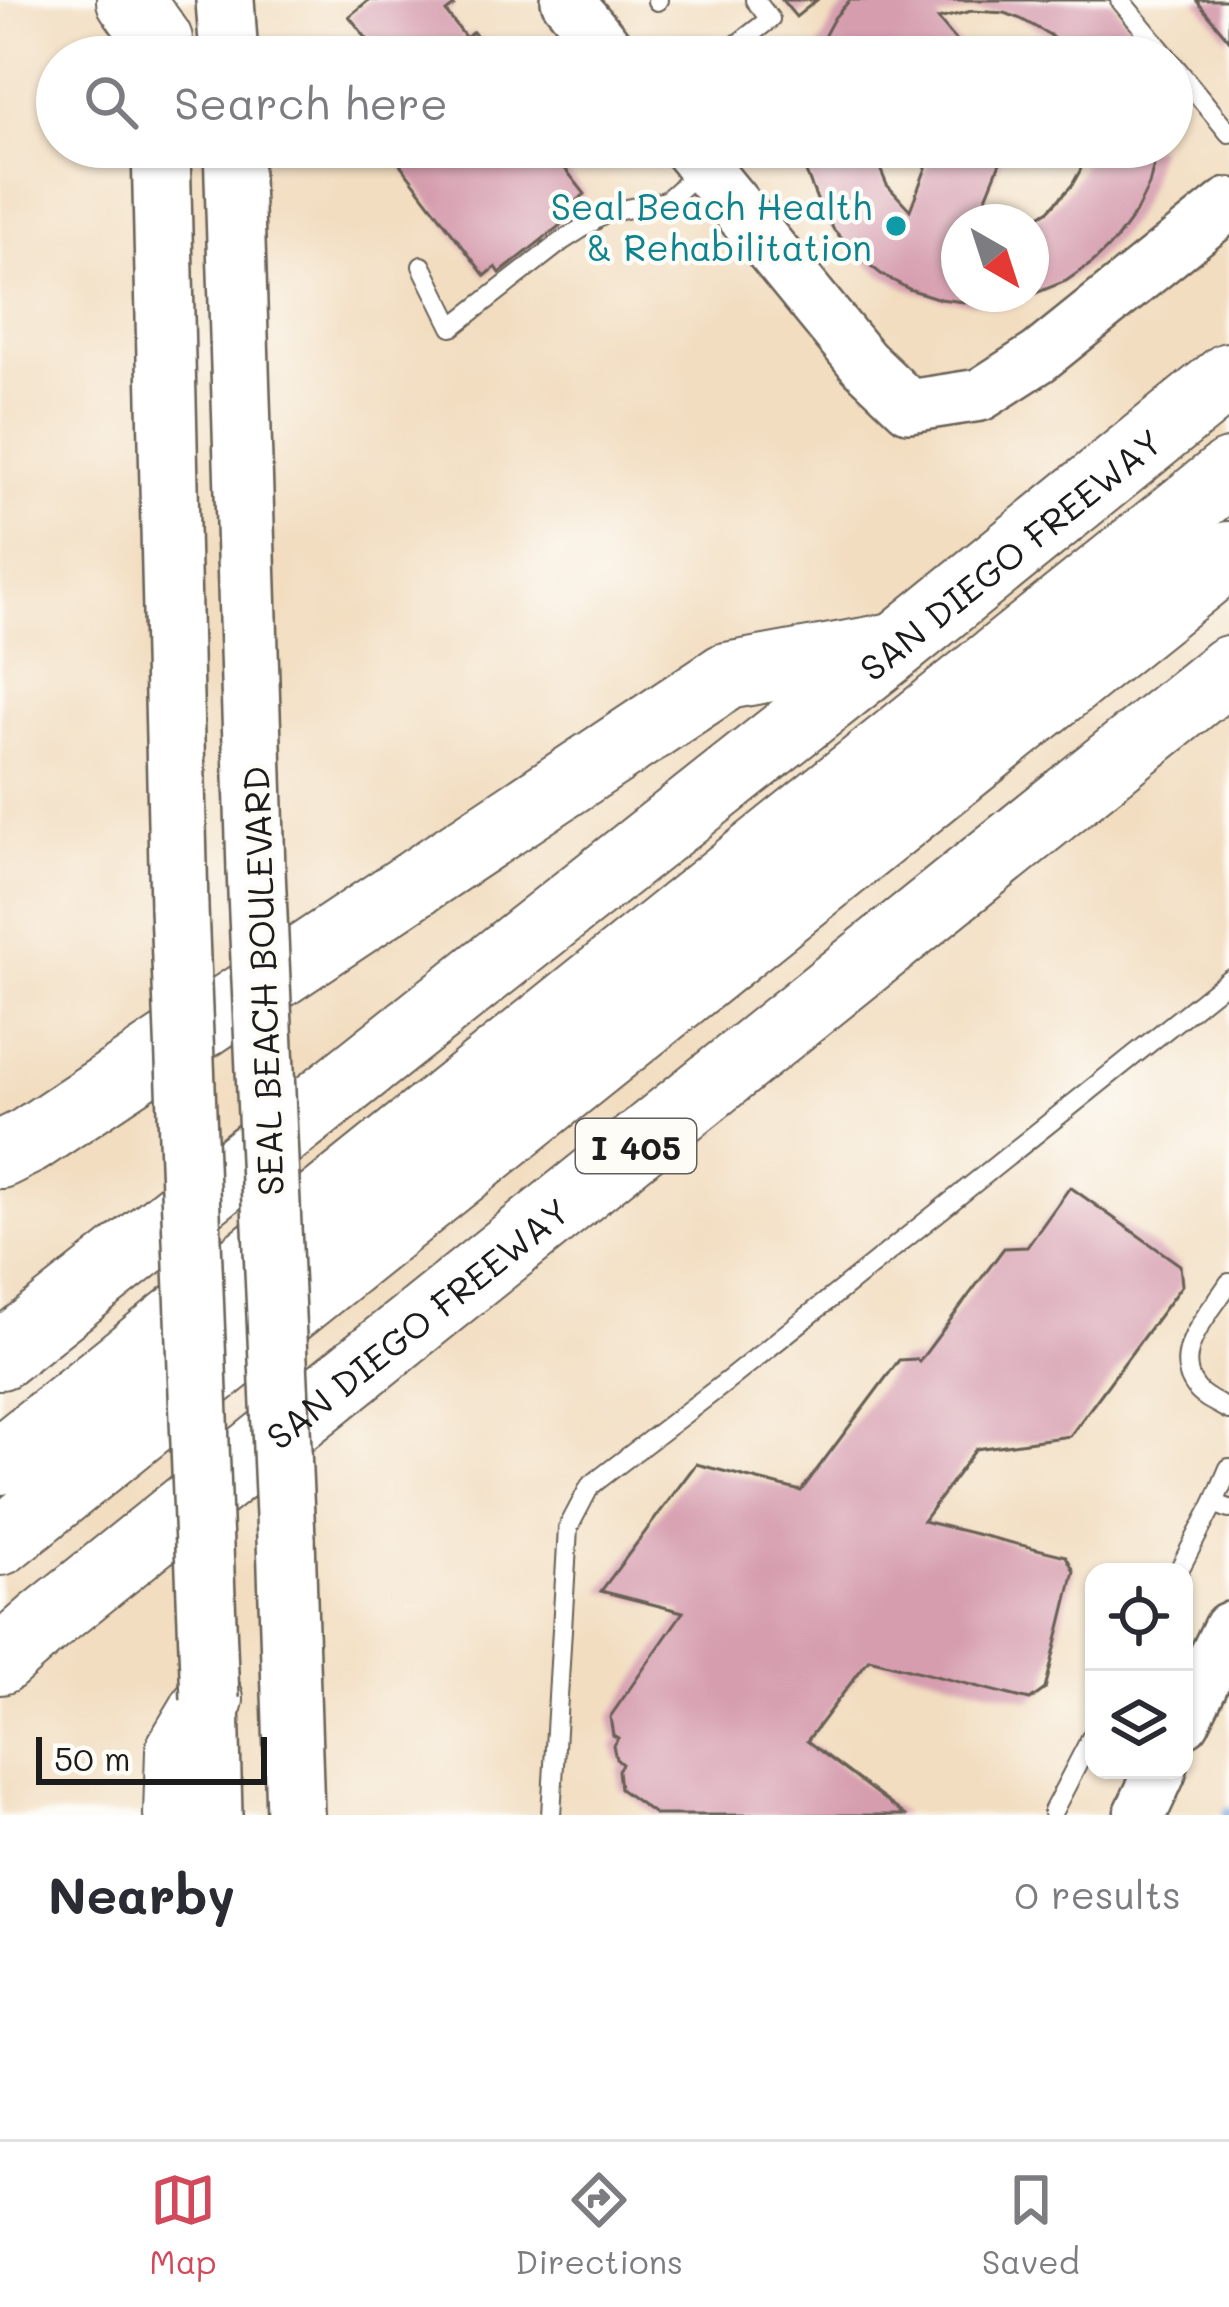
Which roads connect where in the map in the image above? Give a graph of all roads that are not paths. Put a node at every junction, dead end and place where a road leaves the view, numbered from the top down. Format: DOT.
graph roads {
  1 [pos="225,0"];
  2 [pos="567,0"];
  3 [pos="755,0"];
  4 [pos="1120,0"];
  5 [pos="228,36"];
  6 [pos="597,36"];
  7 [pos="748,36"];
  8 [pos="1149,36"];
  9 [pos="1193,90"];
  10 [pos="1229,134"];
  11 [pos="161,168"];
  12 [pos="234,168"];
  13 [pos="688,168"];
  14 [pos="705,168"];
  15 [pos="1229,204"];
  16 [pos="422,266"];
  17 [pos="1229,376"];
  18 [pos="1229,472"];
  19 [pos="1229,555"];
  20 [pos="897,645"];
  21 [pos="1229,669"];
  22 [pos="1229,979"];
  23 [pos="0,1155"];
  24 [pos="1229,1283"];
  25 [pos="0,1356"];
  26 [pos="1229,1410"];
  27 [pos="0,1461"];
  28 [pos="1229,1468"];
  29 [pos="1221,1506"];
  30 [pos="0,1542"];
  31 [pos="1184,1563"];
  32 [pos="1229,1628"];
  33 [pos="0,1661"];
  34 [pos="210,1699"];
  35 [pos="1193,1702"];
  36 [pos="1085,1750"];
  37 [pos="1157,1779"];
  38 [pos="1054,1814"];
  39 [pos="177,1815"];
  40 [pos="213,1815"];
  41 [pos="295,1815"];
  42 [pos="551,1815"];
  43 [pos="1140,1815"];
  1 -- 5 [label="main road"];
  2 -- 6 [label="street"];
  3 -- 7 [label="lane"];
  4 -- 8 [label="lane"];
  9 -- 10 [label="lane"];
  11 -- 34 [label="main road, bridge"];
  12 -- 41 [label="main road, SEAL BEACH BOULEVARD, bridge"];
  13 -- 16 [label="lane"];
  14 -- 15 [label="street"];
  17 -- 20 [label="highway, SAN DIEGO FREEWAY"];
  18 -- 27 [label="highway"];
  19 -- 30 [label="highway"];
  20 -- 23 [label="highway"];
  20 -- 25 [label="highway, SAN DIEGO FREEWAY"];
  21 -- 33 [label="highway, SAN DIEGO FREEWAY / I 405"];
  22 -- 42 [label="lane"];
  24 -- 26 [label="lane"];
  28 -- 29 [label="lane"];
  29 -- 31 [label="lane"];
  32 -- 35 [label="street"];
  34 -- 39 [label="highway"];
  34 -- 40 [label="main road"];
  36 -- 38 [label="lane"];
  37 -- 43 [label="street"];
}
